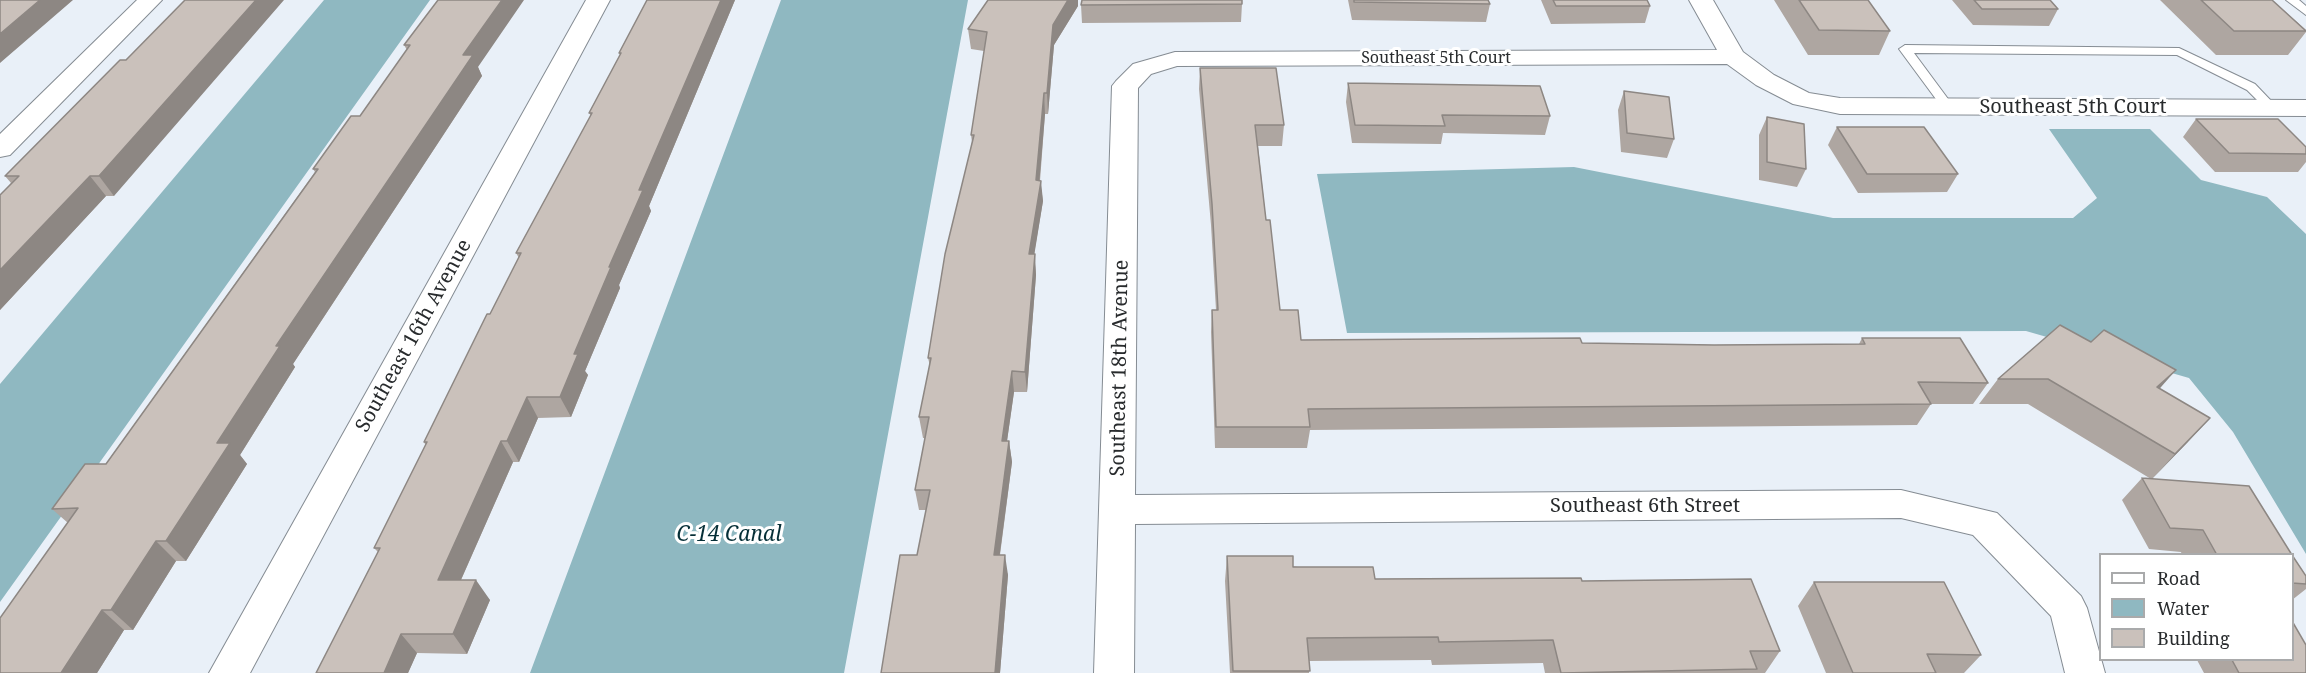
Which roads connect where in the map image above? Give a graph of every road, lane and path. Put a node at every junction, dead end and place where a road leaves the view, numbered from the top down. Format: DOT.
graph roads {
  1 [pos="150,0"];
  2 [pos="598,0"];
  3 [pos="1701,0"];
  4 [pos="2292,0"];
  5 [pos="2306,12"];
  6 [pos="1733,57"];
  7 [pos="1142,69"];
  8 [pos="1948,107"];
  9 [pos="2272,108"];
  10 [pos="2306,108"];
  11 [pos="0,149"];
  12 [pos="1117,510"];
  13 [pos="229,673"];
  14 [pos="1114,673"];
  15 [pos="2085,673"];
  1 -- 11 [label="street"];
  2 -- 13 [label="street, Southeast 16th Avenue"];
  3 -- 6 [label="street"];
  4 -- 5 [label="lane"];
  6 -- 7 [label="street, Southeast 5th Court"];
  6 -- 8 [label="street, Southeast 5th Court"];
  7 -- 12 [label="street, Southeast 18th Avenue"];
  8 -- 9 [label="street, Southeast 5th Court"];
  8 -- 9 [label="lane"];
  9 -- 10 [label="street, Southeast 5th Court"];
  12 -- 14 [label="street, Southeast 18th Avenue"];
  12 -- 15 [label="street, Southeast 6th Street"];
}
